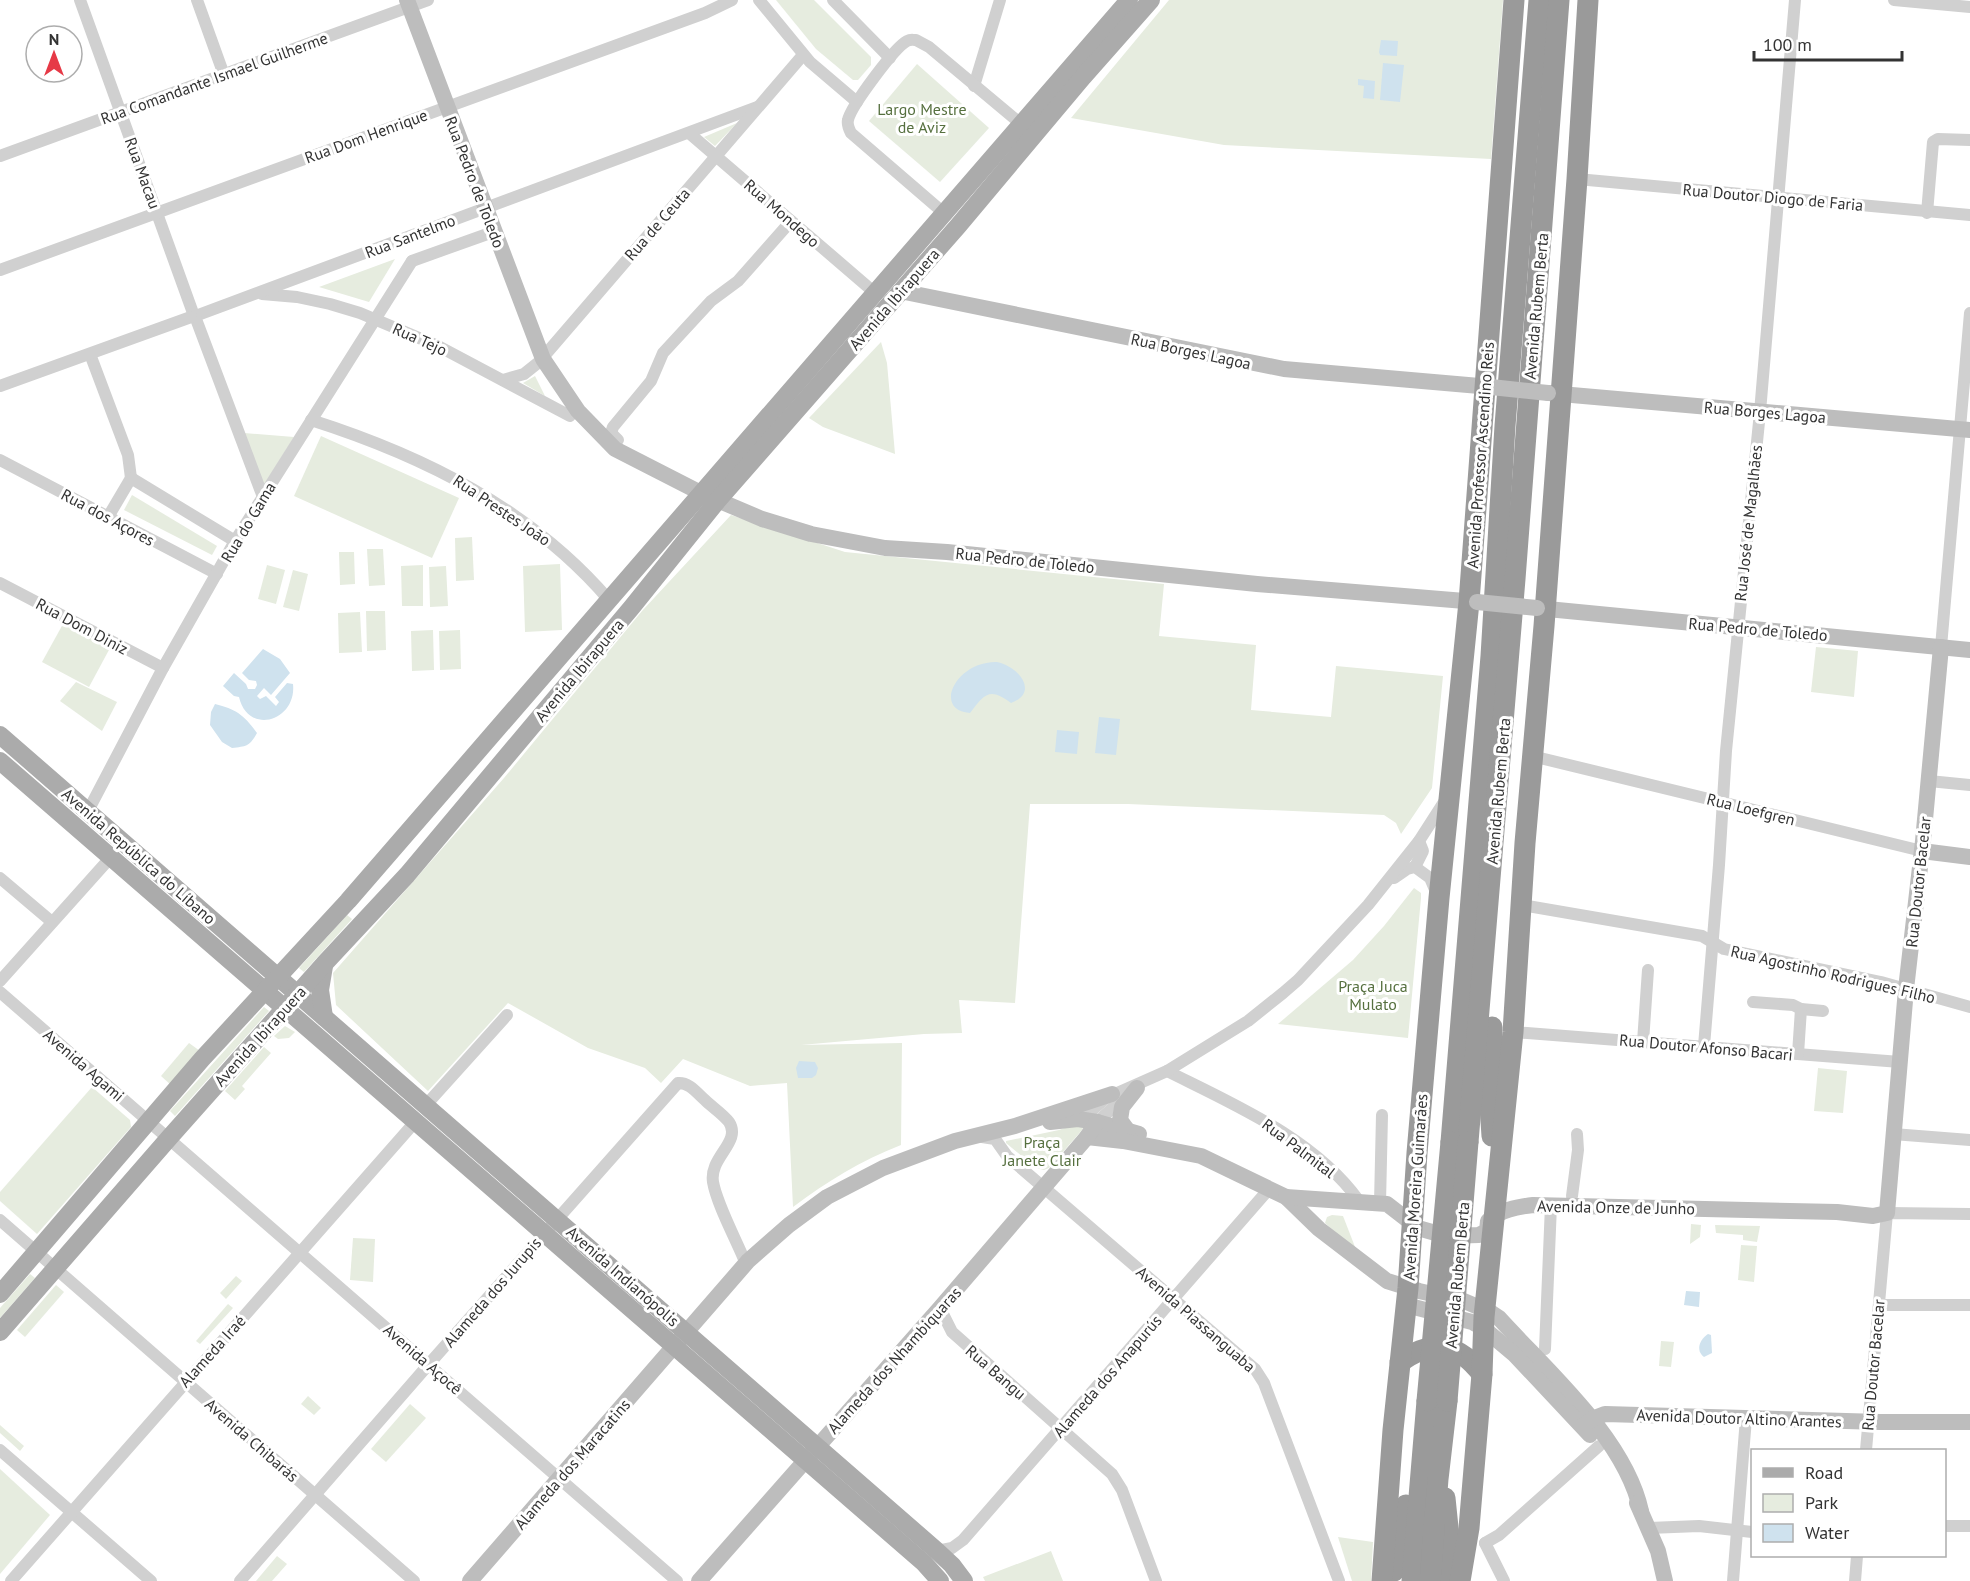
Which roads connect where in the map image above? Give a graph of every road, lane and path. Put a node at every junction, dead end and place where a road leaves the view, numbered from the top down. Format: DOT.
graph roads {
  1 [pos="80,0"];
  2 [pos="197,0"];
  3 [pos="428,0"];
  4 [pos="732,0"];
  5 [pos="759,0"];
  6 [pos="833,0"];
  7 [pos="1000,0"];
  8 [pos="1129,0"];
  9 [pos="1151,0"];
  10 [pos="1514,0"];
  11 [pos="1539,0"];
  12 [pos="1559,0"];
  13 [pos="1588,0"];
  14 [pos="1795,0"];
  15 [pos="1894,0"];
  16 [pos="408,3"];
  17 [pos="1970,7"];
  18 [pos="803,55"];
  19 [pos="890,58"];
  20 [pos="224,75"];
  21 [pos="974,86"];
  22 [pos="857,102"];
  23 [pos="447,106"];
  24 [pos="757,108"];
  25 [pos="121,112"];
  26 [pos="1021,124"];
  27 [pos="689,133"];
  28 [pos="1970,140"];
  29 [pos="0,156"];
  30 [pos="716,156"];
  31 [pos="1577,179"];
  32 [pos="1778,197"];
  33 [pos="485,208"];
  34 [pos="158,213"];
  35 [pos="1927,213"];
  36 [pos="945,214"];
  37 [pos="1970,215"];
  38 [pos="791,221"];
  39 [pos="493,232"];
  40 [pos="404,239"];
  41 [pos="412,261"];
  42 [pos="901,262"];
  43 [pos="0,270"];
  44 [pos="900,291"];
  45 [pos="875,293"];
  46 [pos="258,294"];
  47 [pos="1970,313"];
  48 [pos="195,316"];
  49 [pos="375,319"];
  50 [pos="90,354"];
  51 [pos="544,360"];
  52 [pos="503,380"];
  53 [pos="0,386"];
  54 [pos="1488,387"];
  55 [pos="1554,394"];
  56 [pos="1760,412"];
  57 [pos="574,414"];
  58 [pos="311,420"];
  59 [pos="1965,430"];
  60 [pos="612,435"];
  61 [pos="0,460"];
  62 [pos="131,477"];
  63 [pos="717,491"];
  64 [pos="263,497"];
  65 [pos="736,508"];
  66 [pos="108,518"];
  67 [pos="235,541"];
  68 [pos="217,574"];
  69 [pos="0,583"];
  70 [pos="609,600"];
  71 [pos="1473,602"];
  72 [pos="1541,609"];
  73 [pos="1738,627"];
  74 [pos="1941,647"];
  75 [pos="1970,650"];
  76 [pos="164,668"];
  77 [pos="0,735"];
  78 [pos="1532,756"];
  79 [pos="0,761"];
  80 [pos="1929,781"];
  81 [pos="1970,784"];
  82 [pos="1450,793"];
  83 [pos="1497,798"];
  84 [pos="1721,801"];
  85 [pos="88,811"];
  86 [pos="1415,845"];
  87 [pos="1922,851"];
  88 [pos="111,857"];
  89 [pos="1970,857"];
  90 [pos="1415,867"];
  91 [pos="153,869"];
  92 [pos="0,878"];
  93 [pos="1381,887"];
  94 [pos="1439,898"];
  95 [pos="1522,905"];
  96 [pos="52,922"];
  97 [pos="1713,943"];
  98 [pos="324,964"];
  99 [pos="1648,970"];
  100 [pos="277,977"];
  101 [pos="0,981"];
  102 [pos="1906,988"];
  103 [pos="0,992"];
  104 [pos="264,992"];
  105 [pos="298,994"];
  106 [pos="1463,996"];
  107 [pos="1754,1002"];
  108 [pos="1970,1007"];
  109 [pos="285,1009"];
  110 [pos="1801,1009"];
  111 [pos="1823,1011"];
  112 [pos="507,1015"];
  113 [pos="324,1017"];
  114 [pos="1513,1032"];
  115 [pos="1643,1042"];
  116 [pos="1704,1046"];
  117 [pos="1798,1054"];
  118 [pos="1900,1062"];
  119 [pos="1167,1071"];
  120 [pos="1151,1078"];
  121 [pos="1137,1088"];
  122 [pos="1112,1094"];
  123 [pos="426,1105"];
  124 [pos="1382,1115"];
  125 [pos="148,1120"];
  126 [pos="1090,1121"];
  127 [pos="415,1122"];
  128 [pos="1005,1131"];
  129 [pos="1128,1131"];
  130 [pos="1577,1134"];
  131 [pos="1893,1134"];
  132 [pos="1087,1137"];
  133 [pos="169,1138"];
  134 [pos="1970,1140"];
  135 [pos="1460,1142"];
  136 [pos="1174,1150"];
  137 [pos="1500,1156"];
  138 [pos="1043,1187"];
  139 [pos="1269,1189"];
  140 [pos="1572,1196"];
  141 [pos="1286,1197"];
  142 [pos="1336,1200"];
  143 [pos="1359,1201"];
  144 [pos="1380,1203"];
  145 [pos="1551,1205"];
  146 [pos="1887,1211"];
  147 [pos="1970,1214"];
  148 [pos="1495,1216"];
  149 [pos="557,1219"];
  150 [pos="0,1220"];
  151 [pos="1412,1225"];
  152 [pos="1319,1229"];
  153 [pos="544,1234"];
  154 [pos="36,1251"];
  155 [pos="300,1252"];
  156 [pos="746,1264"];
  157 [pos="55,1269"];
  158 [pos="0,1294"];
  159 [pos="1407,1297"];
  160 [pos="1174,1298"];
  161 [pos="1879,1305"];
  162 [pos="1970,1305"];
  163 [pos="940,1308"];
  164 [pos="1484,1319"];
  165 [pos="0,1332"];
  166 [pos="687,1332"];
  167 [pos="674,1347"];
  168 [pos="1545,1349"];
  169 [pos="1400,1362"];
  170 [pos="429,1364"];
  171 [pos="1482,1374"];
  172 [pos="185,1381"];
  173 [pos="1437,1401"];
  174 [pos="1746,1418"];
  175 [pos="1869,1421"];
  176 [pos="1970,1422"];
  177 [pos="1587,1423"];
  178 [pos="1061,1429"];
  179 [pos="817,1446"];
  180 [pos="1422,1446"];
  181 [pos="1599,1446"];
  182 [pos="1866,1449"];
  183 [pos="0,1450"];
  184 [pos="804,1461"];
  185 [pos="560,1478"];
  186 [pos="1438,1479"];
  187 [pos="316,1495"];
  188 [pos="71,1511"];
  189 [pos="1641,1511"];
  190 [pos="1946,1526"];
  191 [pos="1970,1526"];
  192 [pos="1649,1528"];
  193 [pos="1737,1531"];
  194 [pos="1751,1532"];
  195 [pos="1476,1542"];
  196 [pos="937,1551"];
  197 [pos="1857,1557"];
  198 [pos="935,1579"];
  199 [pos="11,1581"];
  200 [pos="151,1581"];
  201 [pos="240,1581"];
  202 [pos="414,1581"];
  203 [pos="470,1581"];
  204 [pos="677,1581"];
  205 [pos="699,1581"];
  206 [pos="964,1581"];
  207 [pos="1156,1581"];
  208 [pos="1340,1581"];
  209 [pos="1382,1581"];
  210 [pos="1392,1581"];
  211 [pos="1412,1581"];
  212 [pos="1430,1581"];
  213 [pos="1447,1581"];
  214 [pos="1460,1581"];
  215 [pos="1504,1581"];
  216 [pos="1665,1581"];
  217 [pos="1733,1581"];
  218 [pos="1855,1581"];
  1 -- 25 [label="street, Rua Macau"];
  2 -- 20 [label="street"];
  3 -- 16 [label="street, Rua Comandante Ismael Guilherme"];
  4 -- 23 [label="street, Rua Dom Henrique"];
  5 -- 18 [label="street"];
  6 -- 19 [label="street"];
  7 -- 21 [label="street"];
  8 -- 26 [label="main road, Avenida Ibirapuera"];
  9 -- 44 [label="main road, Avenida Ibirapuera"];
  10 -- 54 [label="highway, Avenida Professor Ascendino Reis"];
  11 -- 106 [label="highway, Avenida Rubem Berta"];
  12 -- 83 [label="highway, Avenida Rubem Berta"];
  13 -- 31 [label="highway"];
  14 -- 32 [label="street, Rua José de Magalhães"];
  15 -- 17 [label="street"];
  16 -- 20 [label="street, Rua Comandante Ismael Guilherme"];
  16 -- 23 [label="street, Rua Pedro de Toledo"];
  18 -- 22 [label="street"];
  18 -- 24 [label="street, Rua de Ceuta"];
  19 -- 21 [label="street"];
  19 -- 22 [label="street"];
  20 -- 25 [label="street, Rua Comandante Ismael Guilherme"];
  21 -- 26 [label="street"];
  22 -- 36 [label="street"];
  23 -- 33 [label="street, Rua Pedro de Toledo"];
  23 -- 34 [label="street, Rua Dom Henrique"];
  24 -- 27 [label="street, Rua Santelmo"];
  24 -- 30 [label="street, Rua de Ceuta"];
  25 -- 29 [label="street, Rua Comandante Ismael Guilherme"];
  25 -- 34 [label="street, Rua Macau"];
  26 -- 36 [label="main road, Avenida Ibirapuera"];
  27 -- 30 [label="street, Rua Mondego"];
  27 -- 33 [label="street, Rua Santelmo"];
  28 -- 35 [label="street"];
  30 -- 38 [label="street, Rua Mondego"];
  30 -- 51 [label="street, Rua de Ceuta"];
  31 -- 32 [label="street, Rua Doutor Diogo de Faria"];
  31 -- 55 [label="highway"];
  32 -- 35 [label="street, Rua Doutor Diogo de Faria"];
  32 -- 56 [label="street, Rua José de Magalhães"];
  33 -- 39 [label="street, Rua Pedro de Toledo"];
  33 -- 40 [label="street, Rua Santelmo"];
  34 -- 43 [label="street, Rua Dom Henrique"];
  34 -- 48 [label="street, Rua Macau"];
  35 -- 37 [label="street, Rua Doutor Diogo de Faria"];
  36 -- 42 [label="main road, Avenida Ibirapuera"];
  38 -- 45 [label="street, Rua Mondego"];
  38 -- 60 [label="street"];
  39 -- 41 [label="street"];
  39 -- 51 [label="street, Rua Pedro de Toledo"];
  40 -- 41 [label="street"];
  40 -- 46 [label="street, Rua Santelmo"];
  41 -- 49 [label="street, Rua do Gama"];
  42 -- 44 [label="main road"];
  42 -- 45 [label="main road, Avenida Ibirapuera"];
  44 -- 54 [label="street, Rua Borges Lagoa"];
  44 -- 63 [label="main road, Avenida Ibirapuera"];
  45 -- 63 [label="main road, Avenida Ibirapuera"];
  46 -- 48 [label="street, Rua Santelmo"];
  46 -- 49 [label="street, Rua Tejo"];
  47 -- 59 [label="street, Rua Doutor Bacelar"];
  48 -- 50 [label="street, Rua Santelmo"];
  48 -- 64 [label="street, Rua Macau"];
  49 -- 52 [label="street, Rua Tejo"];
  49 -- 58 [label="street, Rua do Gama"];
  50 -- 53 [label="street, Rua Santelmo"];
  50 -- 62 [label="street"];
  51 -- 52 [label="street, Rua de Ceuta"];
  51 -- 57 [label="street, Rua Pedro de Toledo"];
  52 -- 57 [label="street, Rua Tejo"];
  54 -- 55 [label="street, Rua Borges Lagoa, bridge"];
  54 -- 71 [label="highway, Avenida Professor Ascendino Reis"];
  55 -- 56 [label="street, Rua Borges Lagoa"];
  55 -- 72 [label="highway"];
  56 -- 59 [label="street, Rua Borges Lagoa"];
  56 -- 73 [label="street, Rua José de Magalhães"];
  57 -- 60 [label="street, Rua Pedro de Toledo"];
  58 -- 64 [label="street, Rua do Gama"];
  58 -- 70 [label="street, Rua Prestes João"];
  59 -- 74 [label="street, Rua Doutor Bacelar"];
  60 -- 63 [label="street, Rua Pedro de Toledo"];
  61 -- 66 [label="street, Rua dos Açores"];
  62 -- 66 [label="street"];
  62 -- 67 [label="street"];
  63 -- 65 [label="main road"];
  63 -- 70 [label="main road, Avenida Ibirapuera"];
  63 -- 98 [label="main road, Avenida Ibirapuera"];
  64 -- 67 [label="street, Rua do Gama"];
  65 -- 71 [label="street, Rua Pedro de Toledo"];
  66 -- 68 [label="street, Rua dos Açores"];
  67 -- 68 [label="street, Rua do Gama"];
  68 -- 76 [label="street, Rua do Gama"];
  69 -- 76 [label="street, Rua Dom Diniz"];
  70 -- 100 [label="main road, Avenida Ibirapuera"];
  71 -- 72 [label="street, Rua Pedro de Toledo, bridge"];
  71 -- 82 [label="highway, Avenida Professor Ascendino Reis"];
  72 -- 73 [label="street, Rua Pedro de Toledo"];
  72 -- 78 [label="highway"];
  73 -- 74 [label="street, Rua Pedro de Toledo"];
  73 -- 84 [label="street, Rua José de Magalhães"];
  74 -- 75 [label="street, Rua Pedro de Toledo"];
  74 -- 80 [label="street, Rua Doutor Bacelar"];
  76 -- 85 [label="street, Rua do Gama"];
  77 -- 85 [label="main road, Avenida República do Líbano"];
  78 -- 84 [label="street, Rua Loefgren"];
  78 -- 95 [label="highway"];
  79 -- 88 [label="main road, Avenida República do Líbano"];
  80 -- 81 [label="street"];
  80 -- 87 [label="street, Rua Doutor Bacelar"];
  82 -- 86 [label="street, Avenida Professor Ascendino Reis"];
  82 -- 94 [label="highway, Avenida Moreira Guimarães"];
  83 -- 135 [label="highway, Avenida Rubem Berta"];
  83 -- 137 [label="highway"];
  84 -- 87 [label="street, Rua Loefgren"];
  84 -- 97 [label="street, Rua José de Magalhães"];
  85 -- 91 [label="main road, Avenida República do Líbano"];
  86 -- 90 [label="street"];
  86 -- 93 [label="street, Avenida Professor Ascendino Reis"];
  87 -- 89 [label="street, Rua Loefgren"];
  87 -- 102 [label="street, Rua Doutor Bacelar"];
  88 -- 91 [label="main road"];
  88 -- 96 [label="street"];
  88 -- 104 [label="main road, Avenida República do Líbano"];
  90 -- 93 [label="street, Avenida Professor Ascendino Reis"];
  90 -- 94 [label="street"];
  91 -- 100 [label="main road, Avenida República do Líbano"];
  92 -- 96 [label="street"];
  93 -- 119 [label="street, Avenida Professor Ascendino Reis"];
  94 -- 106 [label="highway"];
  94 -- 151 [label="highway, Avenida Moreira Guimarães"];
  95 -- 97 [label="street, Rua Agostinho Rodrigues Filho"];
  95 -- 114 [label="highway, Avenida Rubem Berta"];
  96 -- 101 [label="street"];
  97 -- 102 [label="street, Rua Agostinho Rodrigues Filho"];
  97 -- 116 [label="street, Rua José de Magalhães"];
  98 -- 105 [label="main road, Avenida Ibirapuera"];
  98 -- 113 [label="main road"];
  99 -- 115 [label="street"];
  100 -- 104 [label="main road, Avenida Ibirapuera"];
  100 -- 105 [label="main road, Avenida Indianópolis"];
  102 -- 108 [label="street, Rua Agostinho Rodrigues Filho"];
  102 -- 118 [label="street, Rua Doutor Bacelar"];
  103 -- 125 [label="street, Avenida Agami"];
  104 -- 109 [label="main road, Avenida Indianópolis"];
  104 -- 125 [label="main road, Avenida Ibirapuera"];
  105 -- 109 [label="main road, Avenida Ibirapuera"];
  105 -- 113 [label="main road, Avenida Indianópolis"];
  106 -- 135 [label="highway, Avenida Rubem Berta"];
  107 -- 110 [label="street"];
  109 -- 127 [label="main road, Avenida Indianópolis"];
  109 -- 133 [label="main road, Avenida Ibirapuera"];
  110 -- 111 [label="street"];
  110 -- 117 [label="street"];
  112 -- 123 [label="street"];
  113 -- 123 [label="main road, Avenida Indianópolis"];
  114 -- 115 [label="street, Rua Doutor Afonso Bacari"];
  114 -- 137 [label="highway, Avenida Rubem Berta"];
  115 -- 116 [label="street, Rua Doutor Afonso Bacari"];
  116 -- 117 [label="street, Rua Doutor Afonso Bacari"];
  117 -- 118 [label="street, Rua Doutor Afonso Bacari"];
  118 -- 131 [label="street, Rua Doutor Bacelar"];
  119 -- 120 [label="street, Avenida Professor Ascendino Reis"];
  119 -- 143 [label="street, Rua Palmital"];
  120 -- 121 [label="street, Alameda dos Nhambiquaras"];
  120 -- 122 [label="street, Avenida Professor Ascendino Reis"];
  121 -- 126 [label="street, Alameda dos Nhambiquaras"];
  121 -- 129 [label="street"];
  122 -- 126 [label="street, Avenida Professor Ascendino Reis"];
  122 -- 128 [label="street"];
  123 -- 149 [label="main road, Avenida Indianópolis"];
  124 -- 144 [label="street"];
  125 -- 133 [label="street, Avenida Agami"];
  125 -- 154 [label="main road, Avenida Ibirapuera"];
  126 -- 128 [label="street"];
  126 -- 129 [label="street"];
  126 -- 132 [label="street, Alameda dos Nhambiquaras"];
  127 -- 153 [label="main road, Avenida Indianópolis"];
  127 -- 155 [label="street, Alameda Iraé"];
  128 -- 138 [label="street, Avenida Piassanguaba"];
  128 -- 156 [label="street"];
  129 -- 136 [label="street"];
  130 -- 140 [label="street"];
  131 -- 134 [label="street"];
  131 -- 146 [label="street, Rua Doutor Bacelar"];
  132 -- 136 [label="street"];
  132 -- 138 [label="street, Alameda dos Nhambiquaras"];
  133 -- 155 [label="street, Avenida Açocê"];
  133 -- 157 [label="main road, Avenida Ibirapuera"];
  135 -- 173 [label="highway, Avenida Rubem Berta, bridge"];
  136 -- 139 [label="street"];
  137 -- 148 [label="highway, Avenida Rubem Berta"];
  138 -- 160 [label="street, Avenida Piassanguaba"];
  138 -- 163 [label="street, Alameda dos Nhambiquaras"];
  139 -- 141 [label="street"];
  139 -- 160 [label="street, Alameda dos Anapurús"];
  141 -- 142 [label="street, Avenida Onze de Junho"];
  141 -- 152 [label="street"];
  142 -- 143 [label="street, Avenida Onze de Junho"];
  142 -- 152 [label="street"];
  143 -- 144 [label="street, Avenida Onze de Junho"];
  144 -- 151 [label="street, Avenida Onze de Junho"];
  145 -- 146 [label="street, Avenida Onze de Junho"];
  145 -- 148 [label="street, Avenida Onze de Junho"];
  145 -- 168 [label="street"];
  146 -- 147 [label="street, Avenida Onze de Junho"];
  146 -- 161 [label="street, Rua Doutor Bacelar"];
  148 -- 151 [label="street, Avenida Onze de Junho"];
  148 -- 164 [label="highway, Avenida Rubem Berta"];
  149 -- 153 [label="street, Alameda dos Jurupis"];
  149 -- 156 [label="street, Alameda dos Jurupis"];
  149 -- 166 [label="main road, Avenida Indianópolis"];
  150 -- 154 [label="street, Avenida Chibarás"];
  151 -- 159 [label="highway, Avenida Moreira Guimarães"];
  152 -- 159 [label="street"];
  153 -- 167 [label="main road, Avenida Indianópolis"];
  153 -- 170 [label="street, Alameda dos Jurupis"];
  154 -- 157 [label="street, Avenida Chibarás"];
  154 -- 158 [label="main road, Avenida Ibirapuera"];
  155 -- 170 [label="street, Avenida Açocê"];
  155 -- 172 [label="street, Alameda Iraé"];
  156 -- 166 [label="street"];
  157 -- 165 [label="main road, Avenida Ibirapuera"];
  157 -- 172 [label="street, Avenida Chibarás"];
  159 -- 164 [label="street"];
  159 -- 169 [label="highway, Avenida Moreira Guimarães"];
  160 -- 178 [label="street, Alameda dos Anapurús"];
  160 -- 208 [label="street, Avenida Piassanguaba"];
  161 -- 162 [label="street"];
  161 -- 175 [label="street, Rua Doutor Bacelar"];
  163 -- 178 [label="street, Rua Bangu"];
  163 -- 179 [label="street, Alameda dos Nhambiquaras"];
  164 -- 171 [label="highway, Avenida Rubem Berta"];
  164 -- 177 [label="street"];
  166 -- 167 [label="street"];
  166 -- 179 [label="main road, Avenida Indianópolis"];
  167 -- 184 [label="main road, Avenida Indianópolis"];
  167 -- 185 [label="street, Alameda dos Maracatins"];
  169 -- 171 [label="highway"];
  169 -- 209 [label="highway, Avenida Moreira Guimarães"];
  170 -- 185 [label="street, Avenida Açocê"];
  170 -- 187 [label="street, Alameda dos Jurupis"];
  171 -- 195 [label="highway, Avenida Rubem Berta"];
  172 -- 187 [label="street, Avenida Chibarás"];
  172 -- 188 [label="street, Alameda Iraé"];
  173 -- 180 [label="highway, Avenida Rubem Berta"];
  173 -- 186 [label="highway, Avenida Rubem Berta"];
  174 -- 175 [label="street, Avenida Doutor Altino Arantes"];
  174 -- 177 [label="street, Avenida Doutor Altino Arantes"];
  174 -- 193 [label="street"];
  175 -- 176 [label="street, Avenida Doutor Altino Arantes"];
  175 -- 182 [label="street, Rua Doutor Bacelar"];
  177 -- 181 [label="street"];
  177 -- 189 [label="street"];
  178 -- 196 [label="street, Alameda dos Anapurús"];
  178 -- 207 [label="street, Rua Bangu"];
  179 -- 184 [label="street, Alameda dos Nhambiquaras"];
  179 -- 196 [label="main road, Avenida Indianópolis"];
  180 -- 210 [label="highway"];
  180 -- 211 [label="highway, Avenida Rubem Berta"];
  181 -- 189 [label="street"];
  181 -- 195 [label="street"];
  183 -- 188 [label="street"];
  184 -- 198 [label="main road, Avenida Indianópolis"];
  184 -- 205 [label="street, Alameda dos Nhambiquaras"];
  185 -- 203 [label="street, Alameda dos Maracatins"];
  185 -- 204 [label="street, Avenida Açocê"];
  186 -- 212 [label="highway, Avenida Rubem Berta"];
  186 -- 213 [label="highway"];
  187 -- 201 [label="street, Alameda dos Jurupis"];
  187 -- 202 [label="street, Avenida Chibarás"];
  188 -- 199 [label="street, Alameda Iraé"];
  188 -- 200 [label="street"];
  189 -- 192 [label="street"];
  190 -- 191 [label="street"];
  192 -- 193 [label="street"];
  192 -- 216 [label="street"];
  193 -- 194 [label="street"];
  193 -- 217 [label="street"];
  195 -- 214 [label="highway, Avenida Rubem Berta"];
  195 -- 215 [label="street"];
  196 -- 206 [label="main road, Avenida Indianópolis"];
  197 -- 218 [label="street"];
}
